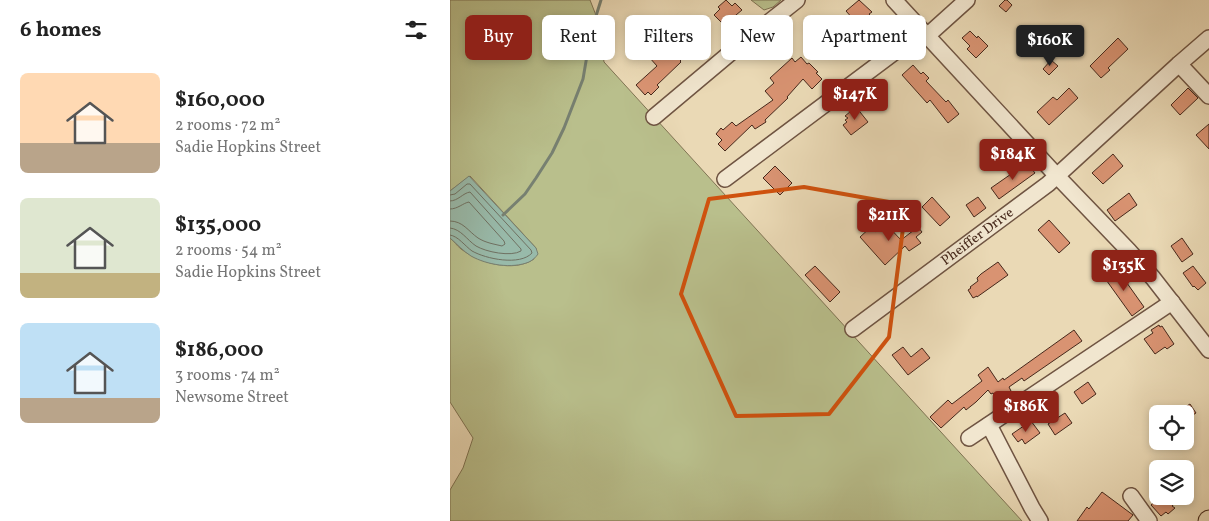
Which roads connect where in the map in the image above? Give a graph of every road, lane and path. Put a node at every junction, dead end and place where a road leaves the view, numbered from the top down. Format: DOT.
graph roads {
  1 [pos="796,0"];
  2 [pos="894,0"];
  3 [pos="967,0"];
  4 [pos="927,36"];
  5 [pos="1209,38"];
  6 [pos="1180,64"];
  7 [pos="1209,96"];
  8 [pos="654,117"];
  9 [pos="1057,176"];
  10 [pos="725,179"];
  11 [pos="1172,302"];
  12 [pos="853,329"];
  13 [pos="1209,350"];
  14 [pos="989,425"];
  15 [pos="969,438"];
  16 [pos="1132,496"];
  17 [pos="1040,521"];
  18 [pos="1150,521"];
  1 -- 8 [label="street"];
  2 -- 4 [label="street"];
  3 -- 4 [label="street"];
  4 -- 9 [label="street"];
  4 -- 10 [label="street"];
  5 -- 6 [label="street, Pheiffer Drive"];
  6 -- 7 [label="street"];
  6 -- 9 [label="street, Pheiffer Drive"];
  9 -- 11 [label="street"];
  9 -- 12 [label="street, Pheiffer Drive"];
  11 -- 13 [label="street"];
  11 -- 14 [label="street"];
  14 -- 15 [label="street"];
  14 -- 17 [label="street"];
  16 -- 18 [label="street"];
}
